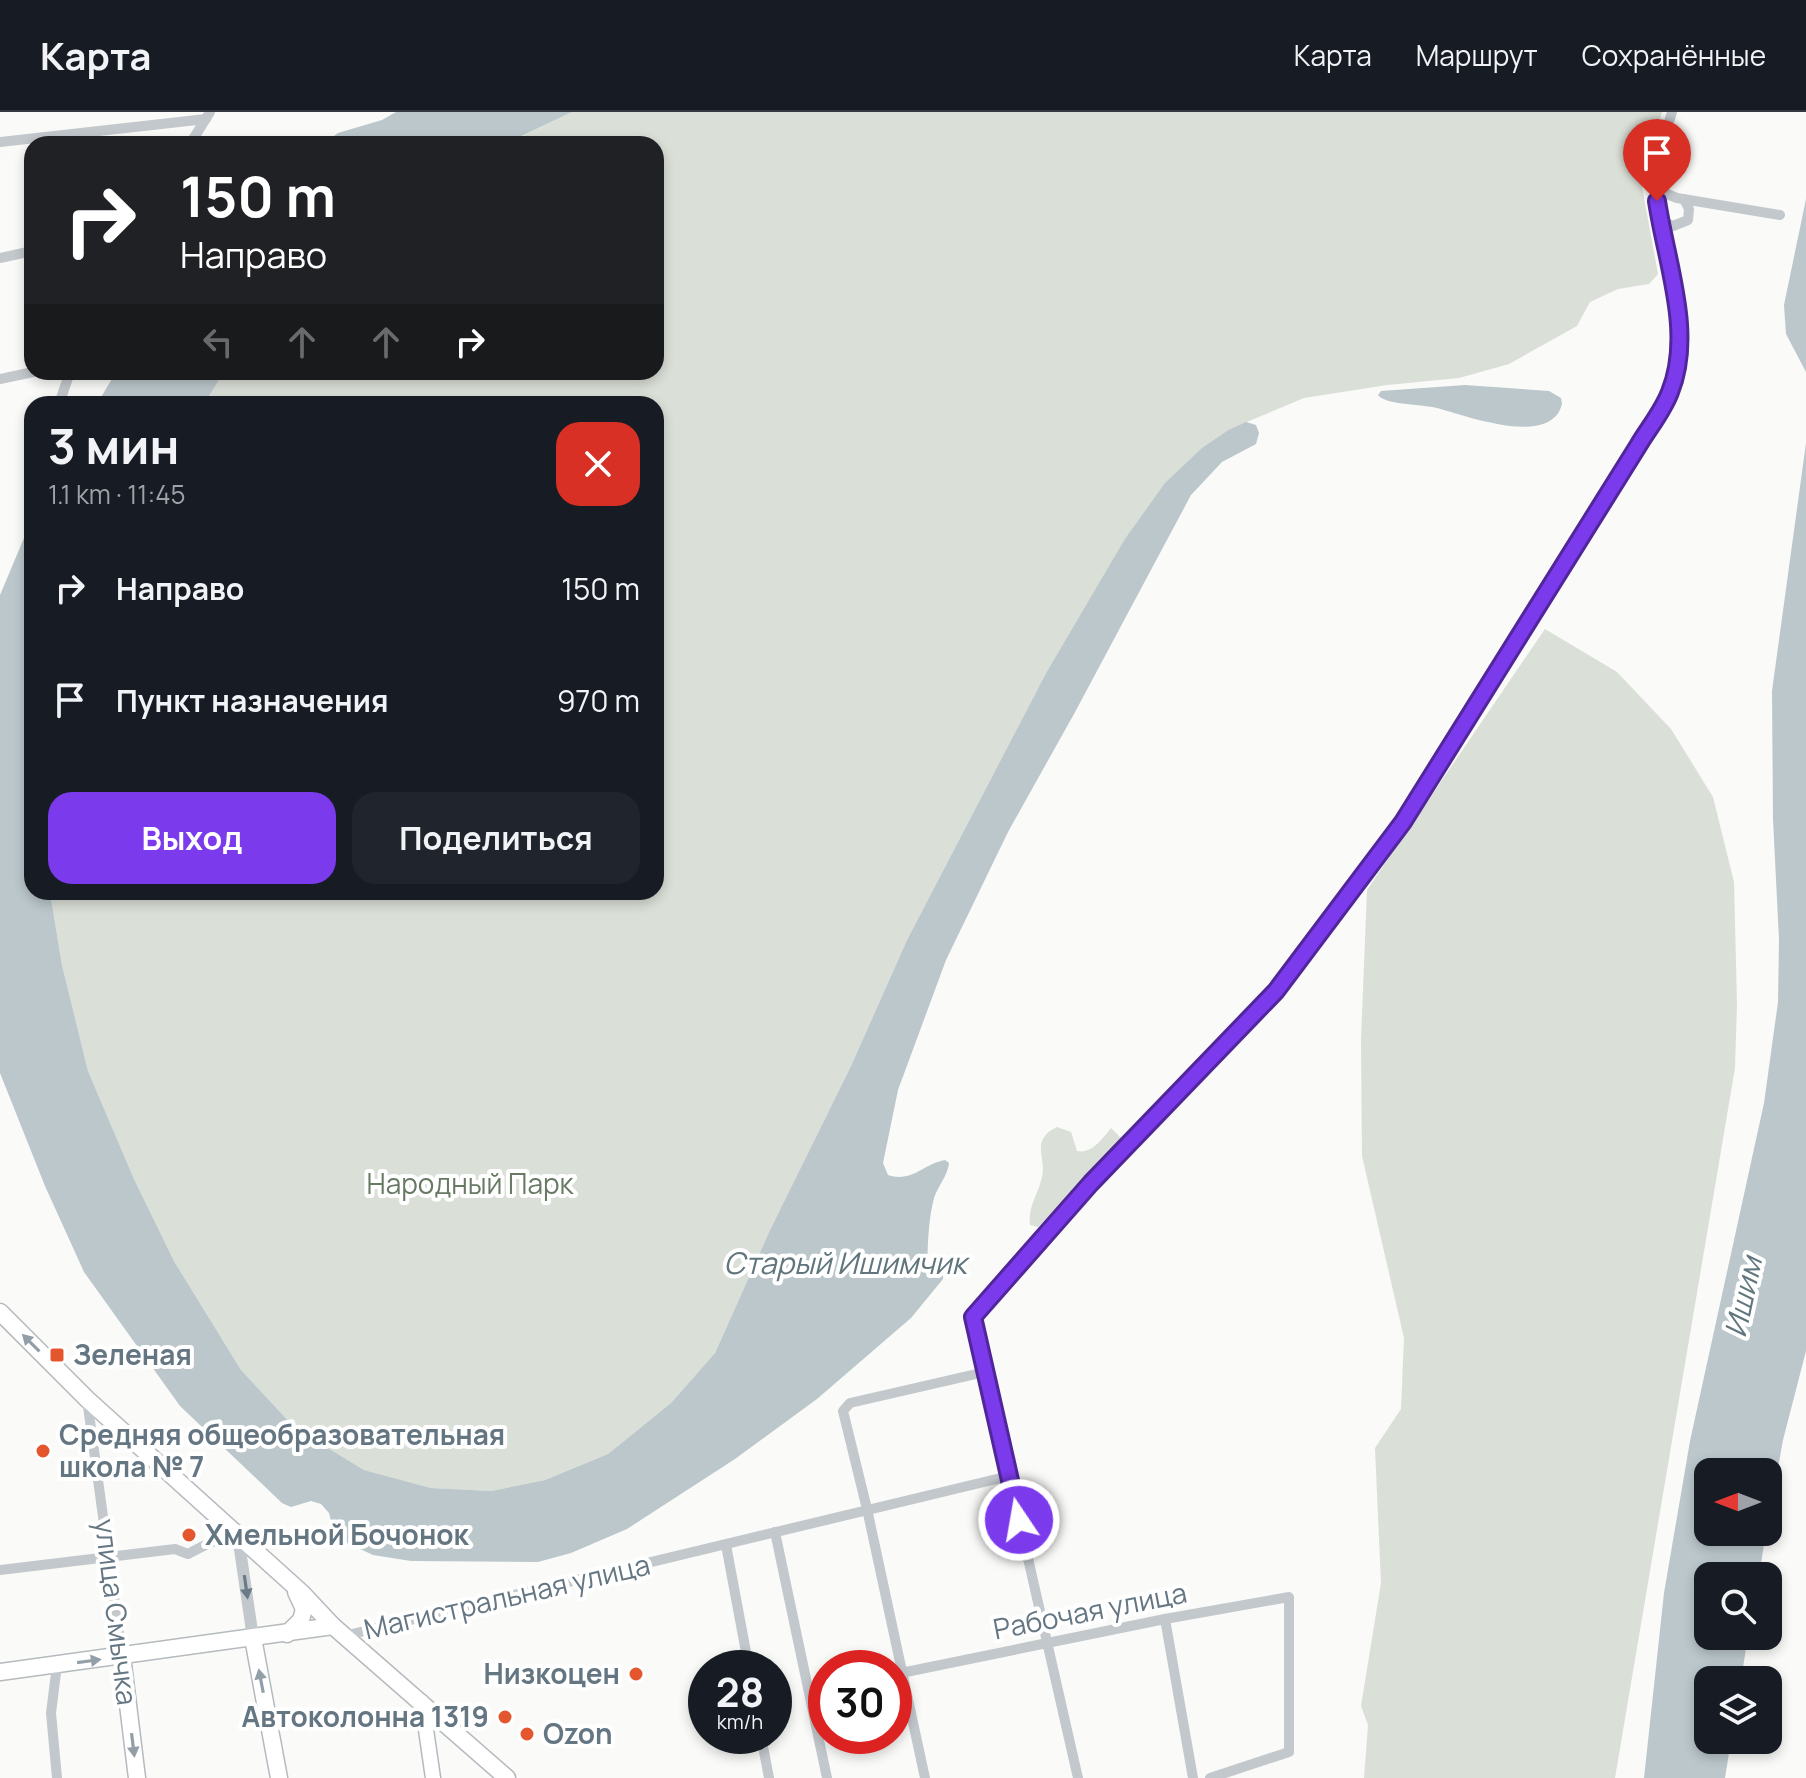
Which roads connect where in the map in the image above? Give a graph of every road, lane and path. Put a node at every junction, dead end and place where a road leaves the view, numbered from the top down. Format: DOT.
graph roads {
  1 [pos="1672,112"];
  2 [pos="208,115"];
  3 [pos="46,136"];
  4 [pos="195,136"];
  5 [pos="24,139"];
  6 [pos="0,142"];
  7 [pos="1655,181"];
  8 [pos="1684,199"];
  9 [pos="1780,215"];
  10 [pos="1660,220"];
  11 [pos="24,253"];
  12 [pos="0,258"];
  13 [pos="24,374"];
  14 [pos="0,379"];
  15 [pos="0,1312"];
  16 [pos="985,1372"];
  17 [pos="87,1399"];
  18 [pos="1009,1476"];
  19 [pos="867,1509"];
  20 [pos="775,1532"];
  21 [pos="238,1536"];
  22 [pos="726,1545"];
  23 [pos="110,1556"];
  24 [pos="0,1570"];
  25 [pos="291,1583"];
  26 [pos="1165,1619"];
  27 [pos="333,1626"];
  28 [pos="287,1634"];
  29 [pos="253,1638"];
  30 [pos="1046,1644"];
  31 [pos="746,1650"];
  32 [pos="896,1650"];
  33 [pos="122,1656"];
  34 [pos="57,1665"];
  35 [pos="912,1671"];
  36 [pos="0,1672"];
  37 [pos="422,1702"];
  38 [pos="912,1721"];
  39 [pos="764,1754"];
  40 [pos="57,1778"];
  41 [pos="137,1778"];
  42 [pos="279,1778"];
  43 [pos="433,1778"];
  44 [pos="507,1778"];
  45 [pos="769,1778"];
  46 [pos="827,1778"];
  47 [pos="925,1778"];
  48 [pos="1078,1778"];
  49 [pos="1193,1778"];
  50 [pos="1210,1778"];
  1 -- 7 [label="street"];
  2 -- 3 [label="street"];
  2 -- 4 [label="street"];
  5 -- 6 [label="street"];
  7 -- 8 [label="street"];
  7 -- 10 [label="street"];
  8 -- 9 [label="street"];
  8 -- 10 [label="street"];
  10 -- 16 [label="street"];
  11 -- 12 [label="street"];
  13 -- 14 [label="street"];
  17 -- 15 [label="main road, one-way"];
  16 -- 18 [label="street"];
  16 -- 19 [label="street"];
  17 -- 21 [label="main road"];
  17 -- 23 [label="street, улица Смычка"];
  18 -- 19 [label="street, Магистральная улица"];
  18 -- 30 [label="street"];
  19 -- 20 [label="street, Магистральная улица"];
  19 -- 32 [label="street"];
  20 -- 22 [label="street, Магистральная улица"];
  20 -- 46 [label="street"];
  21 -- 23 [label="street"];
  21 -- 25 [label="main road"];
  21 -- 29 [label="street, one-way"];
  22 -- 27 [label="street, Магистральная улица"];
  22 -- 31 [label="street"];
  23 -- 24 [label="street"];
  23 -- 33 [label="street, улица Смычка"];
  25 -- 27 [label="main road"];
  25 -- 28 [label="main road"];
  26 -- 30 [label="street, Рабочая улица"];
  26 -- 49 [label="street"];
  26 -- 50 [label="street, Рабочая улица"];
  27 -- 28 [label="main road, Магистральная улица"];
  27 -- 37 [label="main road"];
  28 -- 29 [label="main road, Магистральная улица"];
  29 -- 33 [label="main road, Магистральная улица"];
  42 -- 29 [label="main road, one-way"];
  30 -- 35 [label="street, Рабочая улица"];
  30 -- 48 [label="street"];
  34 -- 33 [label="main road, Магистральная улица, one-way"];
  33 -- 41 [label="main road, улица Смычка, one-way"];
  34 -- 36 [label="main road, Магистральная улица"];
  34 -- 40 [label="street"];
  37 -- 43 [label="main road"];
  37 -- 44 [label="main road"];
  38 -- 47 [label="street"];
  39 -- 45 [label="street"];
}
